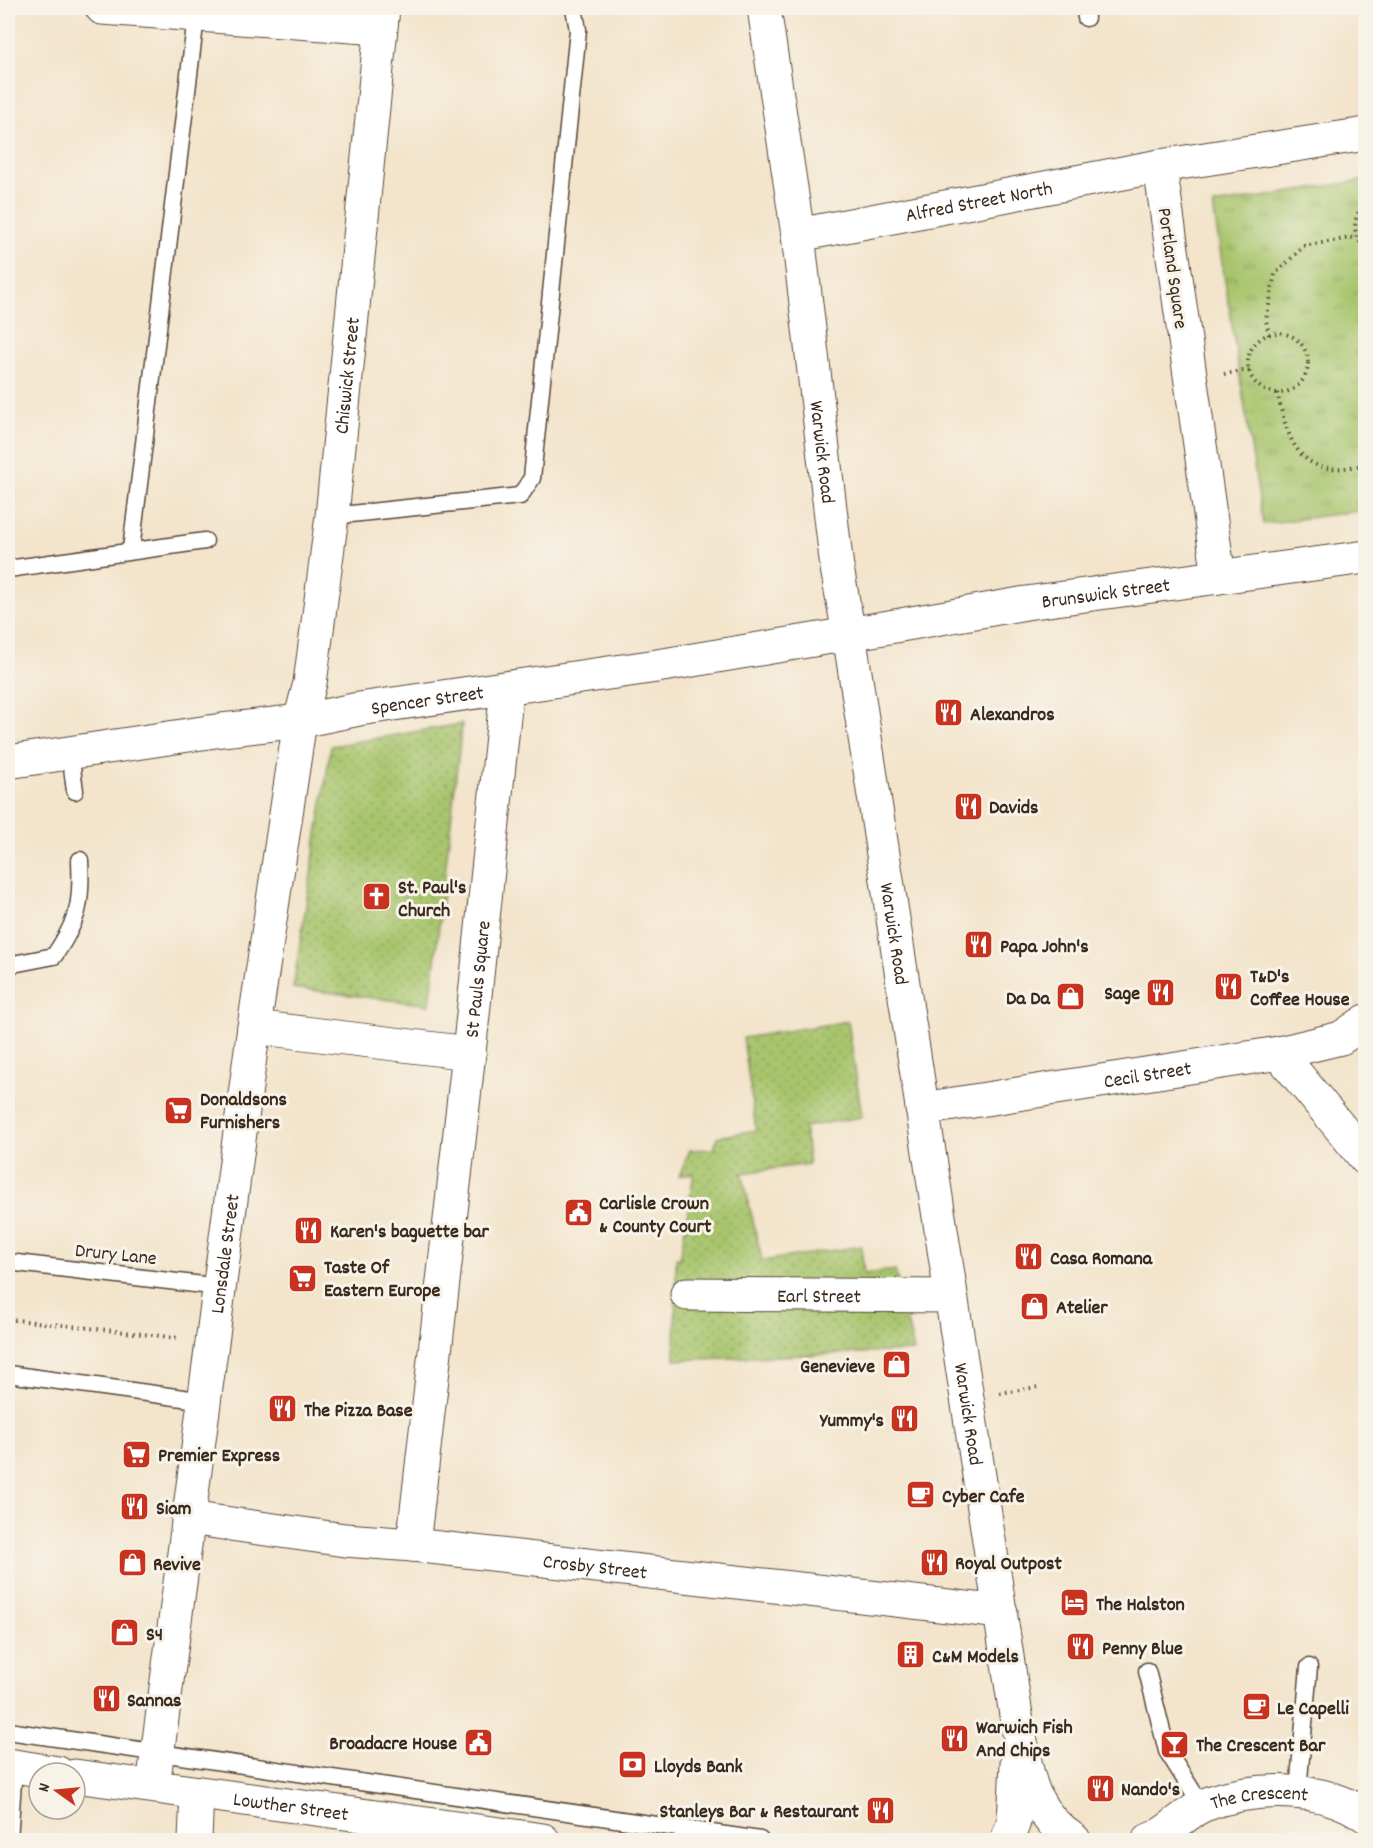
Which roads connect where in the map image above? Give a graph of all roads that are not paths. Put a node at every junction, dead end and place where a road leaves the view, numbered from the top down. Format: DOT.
graph roads {
  1 [pos="102,8"];
  2 [pos="574,8"];
  3 [pos="764,8"];
  4 [pos="197,12"];
  5 [pos="381,18"];
  6 [pos="1365,134"];
  7 [pos="1160,166"];
  8 [pos="798,235"];
  9 [pos="332,516"];
  10 [pos="205,541"];
  11 [pos="131,550"];
  12 [pos="1365,557"];
  13 [pos="8,569"];
  14 [pos="1219,577"];
  15 [pos="849,634"];
  16 [pos="507,688"];
  17 [pos="300,721"];
  18 [pos="70,752"];
  19 [pos="8,762"];
  20 [pos="75,791"];
  21 [pos="80,860"];
  22 [pos="8,965"];
  23 [pos="1365,1021"];
  24 [pos="254,1027"];
  25 [pos="469,1053"];
  26 [pos="1279,1053"];
  27 [pos="922,1109"];
  28 [pos="1365,1159"];
  29 [pos="8,1262"];
  30 [pos="220,1287"];
  31 [pos="687,1294"];
  32 [pos="951,1296"];
  33 [pos="8,1374"];
  34 [pos="205,1401"];
  35 [pos="188,1518"];
  36 [pos="413,1545"];
  37 [pos="1000,1612"];
  38 [pos="1309,1667"];
  39 [pos="1147,1671"];
  40 [pos="1018,1728"];
  41 [pos="8,1731"];
  42 [pos="157,1751"];
  43 [pos="11,1766"];
  44 [pos="27,1768"];
  45 [pos="87,1778"];
  46 [pos="153,1786"];
  47 [pos="1298,1791"];
  48 [pos="197,1793"];
  49 [pos="1202,1806"];
  50 [pos="1365,1816"];
  51 [pos="9,1840"];
  52 [pos="195,1840"];
  53 [pos="543,1840"];
  54 [pos="760,1840"];
  55 [pos="1007,1840"];
  56 [pos="1074,1840"];
  57 [pos="1154,1840"];
  1 -- 4 [label="street"];
  2 -- 9 [label="lane"];
  3 -- 8 [label="street, Warwick Road"];
  4 -- 5 [label="street"];
  4 -- 11 [label="lane"];
  5 -- 9 [label="street, Chiswick Street"];
  6 -- 7 [label="street"];
  7 -- 8 [label="street, Alfred Street North"];
  7 -- 14 [label="street, Portland Square"];
  8 -- 15 [label="street, Warwick Road"];
  9 -- 17 [label="street, Chiswick Street"];
  10 -- 11 [label="lane"];
  11 -- 13 [label="lane"];
  12 -- 14 [label="street, Brunswick Street"];
  14 -- 15 [label="street, Brunswick Street"];
  15 -- 16 [label="street, Spencer Street"];
  15 -- 27 [label="street, Warwick Road"];
  16 -- 17 [label="street, Spencer Street"];
  16 -- 25 [label="street, St Pauls Square"];
  17 -- 18 [label="street, Spencer Street"];
  17 -- 24 [label="street, Lonsdale Street"];
  18 -- 19 [label="street, Spencer Street"];
  18 -- 20 [label="lane"];
  21 -- 22 [label="lane"];
  23 -- 26 [label="street, Cecil Street"];
  24 -- 25 [label="street, St Pauls Square"];
  24 -- 30 [label="street, Lonsdale Street"];
  25 -- 36 [label="street"];
  26 -- 27 [label="street, Cecil Street"];
  26 -- 28 [label="street"];
  27 -- 32 [label="street, Warwick Road"];
  29 -- 30 [label="lane, Drury Lane"];
  30 -- 34 [label="street, Lonsdale Street"];
  31 -- 32 [label="street, Earl Street"];
  32 -- 37 [label="street, Warwick Road"];
  33 -- 34 [label="lane"];
  34 -- 35 [label="street, Lonsdale Street"];
  35 -- 36 [label="street, Crosby Street"];
  35 -- 42 [label="street, Lonsdale Street"];
  36 -- 37 [label="street, Crosby Street"];
  37 -- 40 [label="street, Warwick Road"];
  38 -- 47 [label="lane"];
  39 -- 49 [label="lane"];
  40 -- 55 [label="street"];
  40 -- 56 [label="street, Warwick Road"];
  41 -- 42 [label="lane"];
  42 -- 46 [label="street, Lonsdale Street"];
  42 -- 54 [label="lane"];
  43 -- 44 [label="street"];
  43 -- 51 [label="lane"];
  45 -- 46 [label="street, Lowther Street"];
  46 -- 48 [label="street, Lowther Street"];
  47 -- 49 [label="street, The Crescent"];
  47 -- 50 [label="street, The Crescent"];
  48 -- 52 [label="street"];
  48 -- 53 [label="street, Lowther Street"];
  49 -- 57 [label="street, The Crescent"];
}
